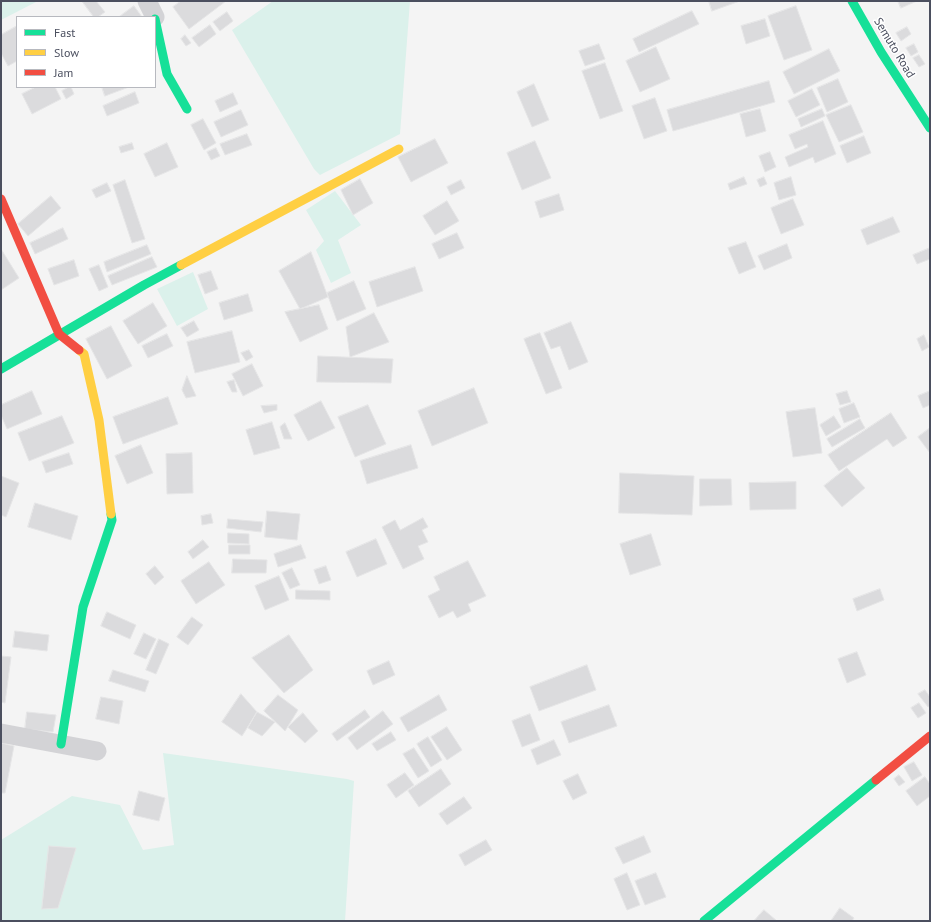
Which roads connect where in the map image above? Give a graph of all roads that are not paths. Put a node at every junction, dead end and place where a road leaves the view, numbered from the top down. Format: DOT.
graph roads {
  1 [pos="147,1"];
  2 [pos="852,1"];
  3 [pos="154,16"];
  4 [pos="156,23"];
  5 [pos="187,108"];
  6 [pos="930,128"];
  7 [pos="399,149"];
  8 [pos="1,199"];
  9 [pos="59,334"];
  10 [pos="1,368"];
  11 [pos="1,733"];
  12 [pos="930,736"];
  13 [pos="61,744"];
  14 [pos="97,750"];
  15 [pos="704,921"];
  1 -- 3 [label="street"];
  2 -- 6 [label="street, Semuto Road"];
  4 -- 5 [label="street"];
  7 -- 9 [label="street"];
  8 -- 9 [label="street"];
  9 -- 10 [label="street"];
  9 -- 13 [label="street"];
  11 -- 13 [label="street"];
  12 -- 15 [label="street"];
  13 -- 14 [label="street"];
}
